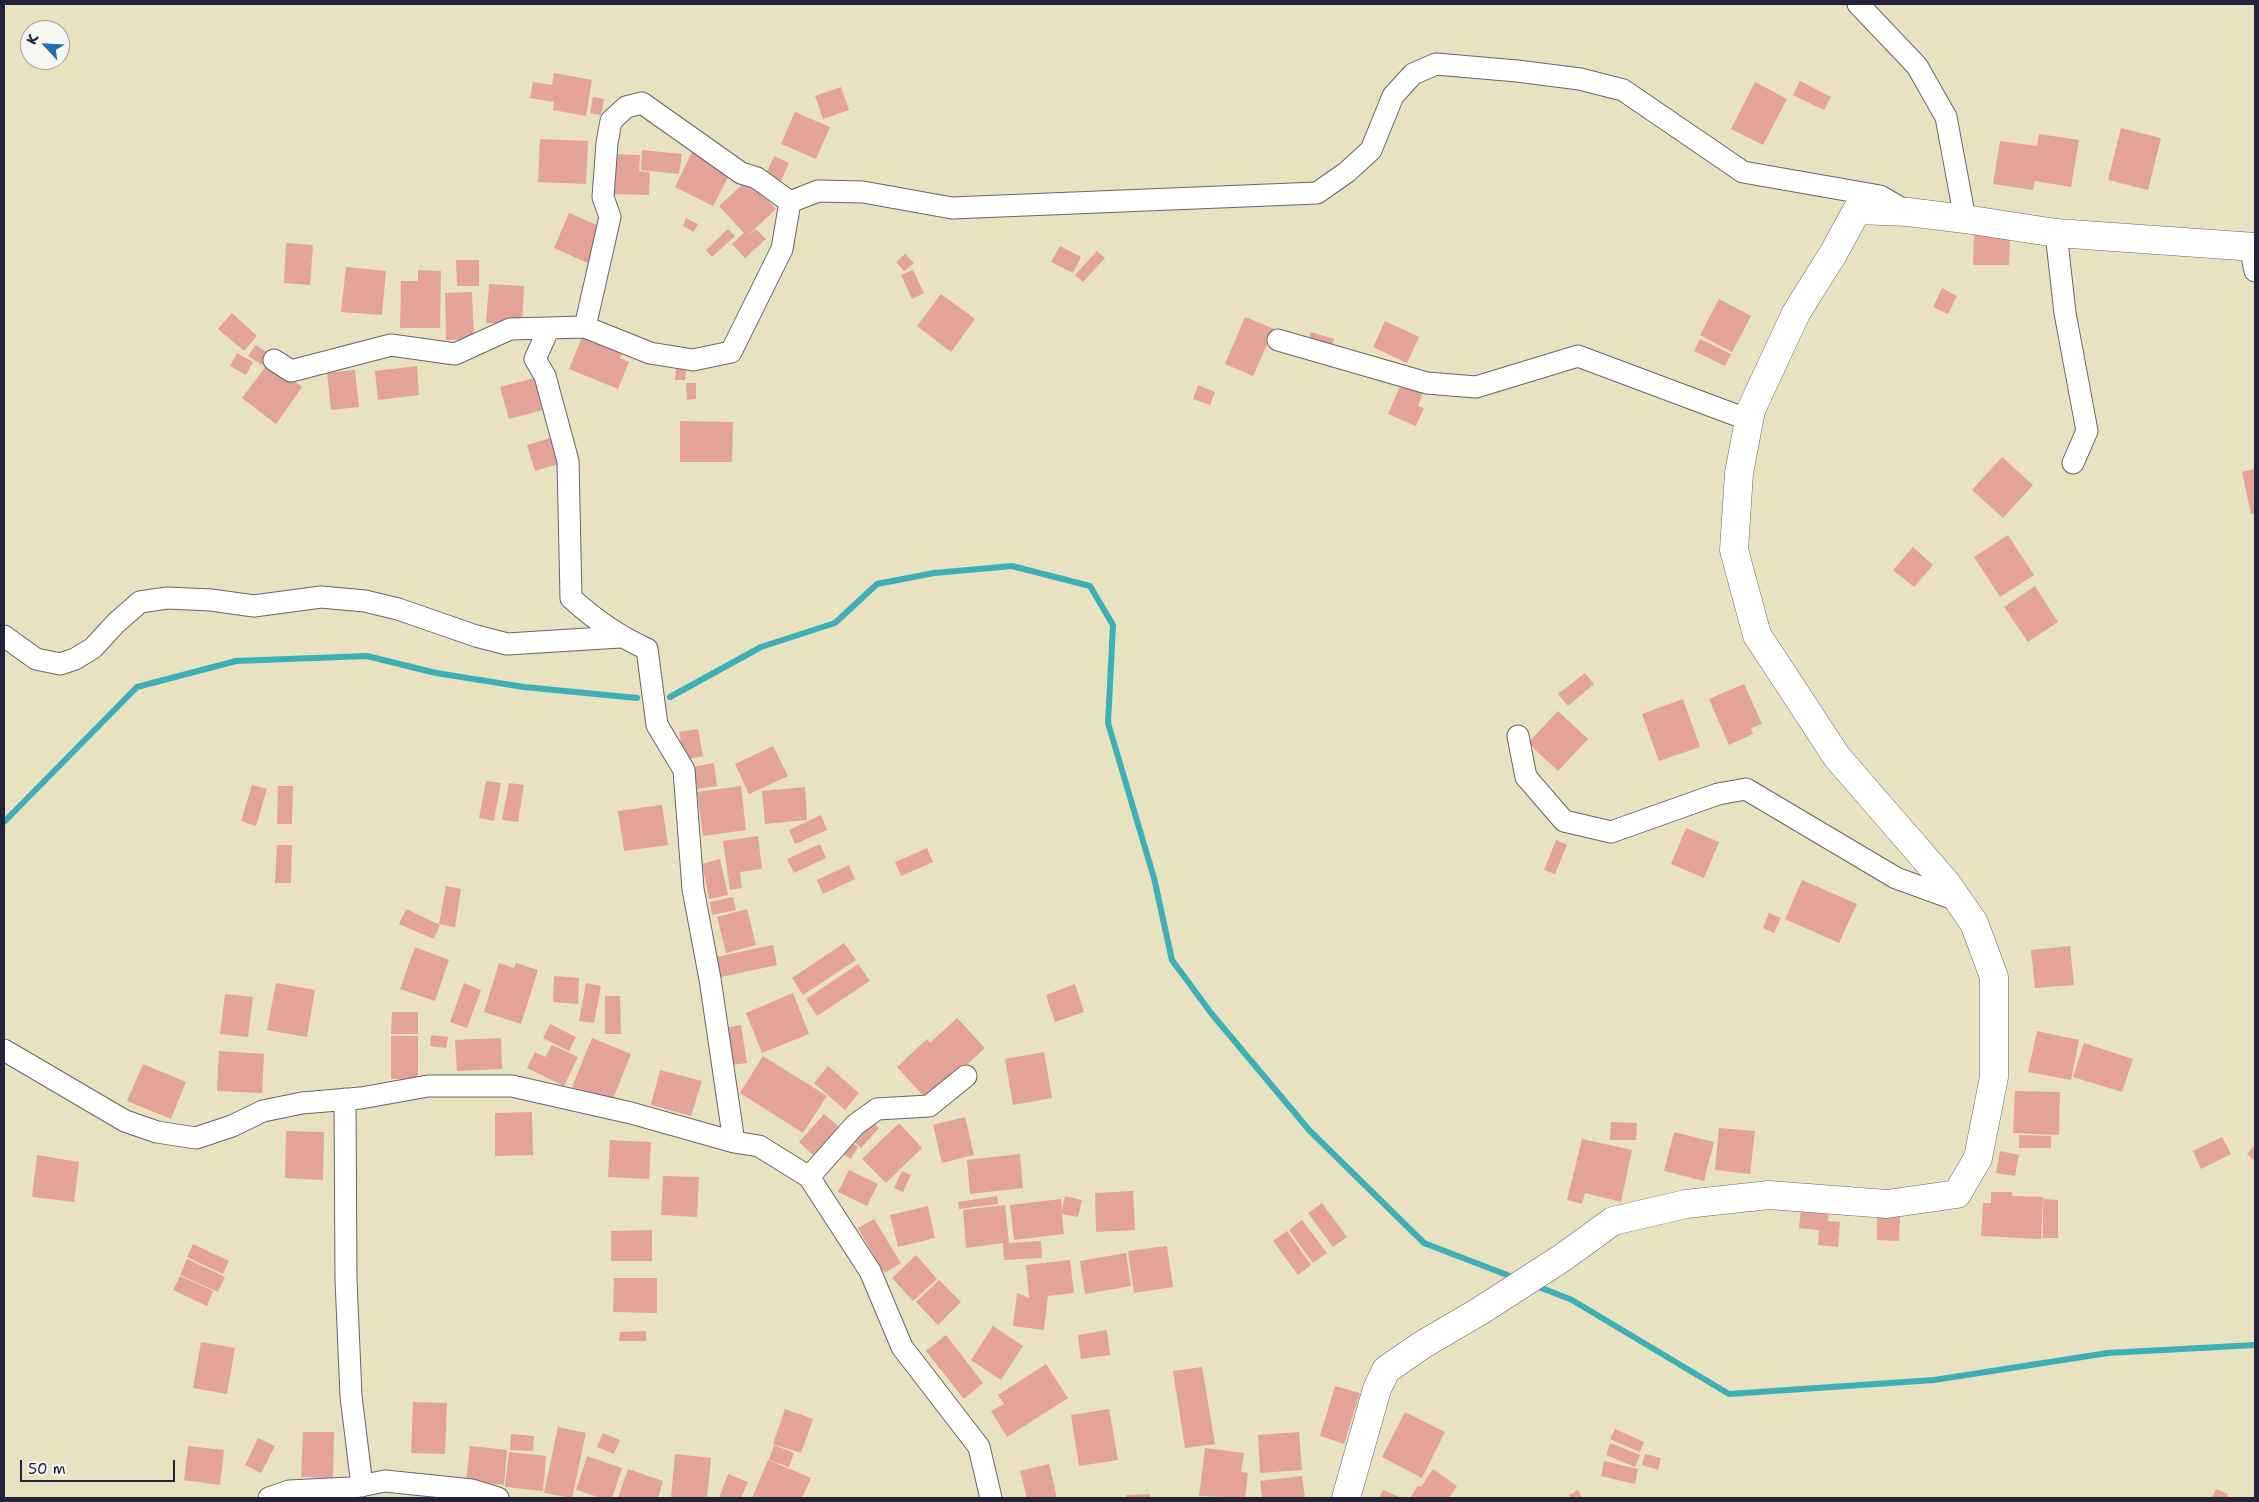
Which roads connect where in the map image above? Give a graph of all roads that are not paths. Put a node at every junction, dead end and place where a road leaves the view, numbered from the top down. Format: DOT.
graph roads {
  1 [pos="1858,4"];
  2 [pos="790,202"];
  3 [pos="1908,212"];
  4 [pos="1965,219"];
  5 [pos="2056,233"];
  6 [pos="2253,255"];
  7 [pos="585,327"];
  8 [pos="549,328"];
  9 [pos="1278,340"];
  10 [pos="274,360"];
  11 [pos="1749,420"];
  12 [pos="2073,462"];
  13 [pos="4,636"];
  14 [pos="620,637"];
  15 [pos="1518,736"];
  16 [pos="1959,901"];
  17 [pos="4,1050"];
  18 [pos="966,1076"];
  19 [pos="345,1099"];
  20 [pos="734,1142"];
  21 [pos="809,1177"];
  22 [pos="362,1486"];
  23 [pos="269,1498"];
  24 [pos="498,1498"];
  25 [pos="991,1498"];
  26 [pos="1346,1498"];
  1 -- 4 [label="street"];
  2 -- 3 [label="street"];
  2 -- 7 [label="street"];
  2 -- 7 [label="street"];
  3 -- 4 [label="street"];
  3 -- 11 [label="street"];
  4 -- 5 [label="street"];
  5 -- 6 [label="street"];
  5 -- 12 [label="street"];
  7 -- 8 [label="street"];
  8 -- 10 [label="street"];
  8 -- 14 [label="street"];
  9 -- 11 [label="street"];
  11 -- 16 [label="street"];
  13 -- 14 [label="street"];
  14 -- 20 [label="street"];
  15 -- 16 [label="street"];
  16 -- 26 [label="street"];
  17 -- 19 [label="street"];
  18 -- 21 [label="street"];
  19 -- 20 [label="street"];
  19 -- 22 [label="street"];
  20 -- 21 [label="street"];
  21 -- 25 [label="street"];
  22 -- 23 [label="street"];
  22 -- 24 [label="street"];
}
